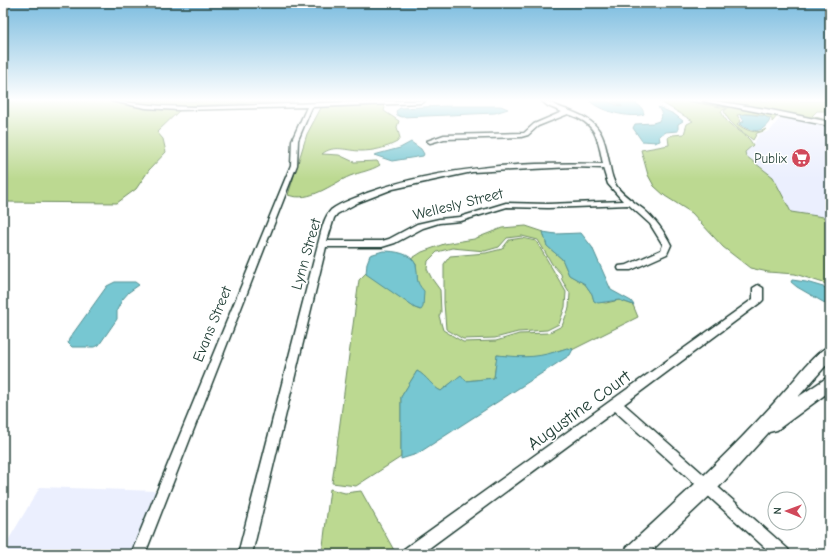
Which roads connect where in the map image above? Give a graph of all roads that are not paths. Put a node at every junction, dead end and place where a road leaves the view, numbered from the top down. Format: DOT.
graph roads {
  1 [pos="301,127"];
  2 [pos="534,127"];
  3 [pos="594,127"];
  4 [pos="430,141"];
  5 [pos="608,166"];
  6 [pos="629,203"];
  7 [pos="322,244"];
  8 [pos="622,268"];
  9 [pos="758,288"];
  10 [pos="830,352"];
  11 [pos="830,383"];
  12 [pos="616,405"];
  13 [pos="757,435"];
  14 [pos="706,487"];
  15 [pos="138,554"];
  16 [pos="245,554"];
  17 [pos="409,554"];
  18 [pos="634,554"];
  19 [pos="783,554"];
  1 -- 15 [label="street, Evans Street"];
  2 -- 4 [label="street"];
  3 -- 5 [label="street"];
  5 -- 6 [label="street"];
  5 -- 7 [label="street, Lynn Street"];
  6 -- 7 [label="street, Wellesly Street"];
  6 -- 8 [label="street"];
  7 -- 16 [label="street, Lynn Street"];
  9 -- 12 [label="street, Augustine Court"];
  10 -- 13 [label="main road"];
  11 -- 13 [label="main road"];
  12 -- 14 [label="street"];
  12 -- 17 [label="street, Augustine Court"];
  13 -- 14 [label="main road"];
  14 -- 18 [label="main road"];
  14 -- 19 [label="street"];
}
